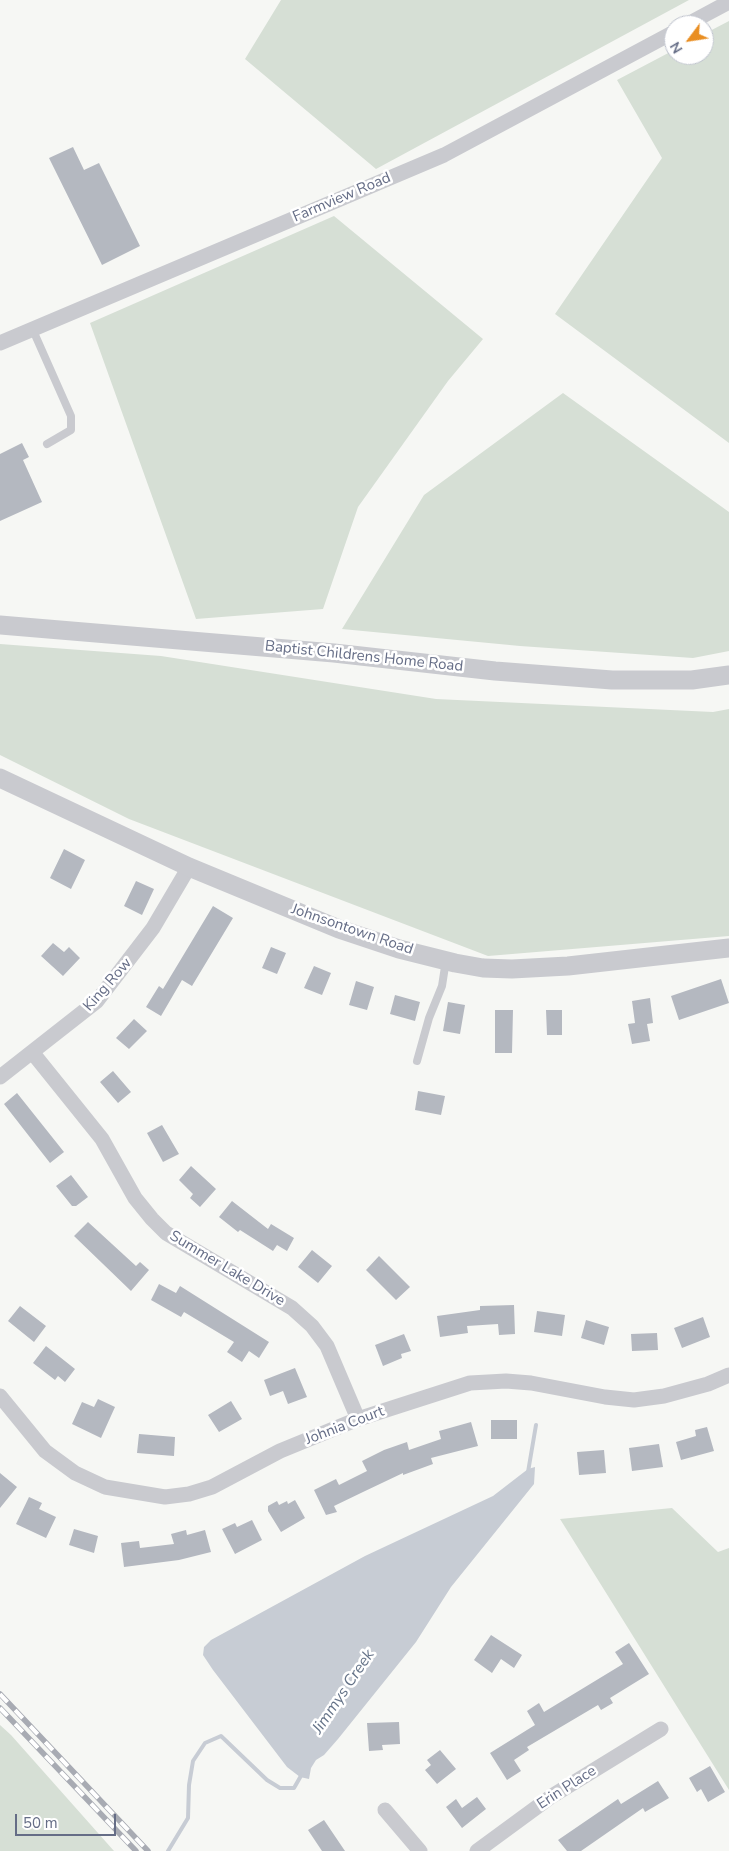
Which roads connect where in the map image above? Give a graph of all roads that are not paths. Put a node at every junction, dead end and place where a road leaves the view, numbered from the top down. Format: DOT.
graph roads {
  1 [pos="729,2"];
  2 [pos="705,15"];
  3 [pos="664,37"];
  4 [pos="32,328"];
  5 [pos="0,343"];
  6 [pos="47,444"];
  7 [pos="0,625"];
  8 [pos="729,675"];
  9 [pos="0,778"];
  10 [pos="189,868"];
  11 [pos="729,948"];
  12 [pos="446,960"];
  13 [pos="32,1052"];
  14 [pos="417,1061"];
  15 [pos="0,1077"];
  16 [pos="729,1375"];
  17 [pos="0,1396"];
  18 [pos="358,1419"];
  19 [pos="661,1729"];
  20 [pos="386,1810"];
  21 [pos="420,1851"];
  22 [pos="477,1851"];
  1 -- 2 [label="street"];
  3 -- 4 [label="street, Farmview Road"];
  4 -- 5 [label="street, Farmview Road"];
  4 -- 6 [label="lane"];
  7 -- 8 [label="street, Baptist Childrens Home Road"];
  9 -- 10 [label="street, Johnsontown Road"];
  10 -- 12 [label="street, Johnsontown Road"];
  10 -- 13 [label="street, King Row"];
  11 -- 12 [label="street, Johnsontown Road"];
  12 -- 14 [label="lane"];
  13 -- 15 [label="street, King Row"];
  13 -- 18 [label="street, Summer Lake Drive"];
  16 -- 18 [label="street, Johnia Court"];
  17 -- 18 [label="street, Johnia Court"];
  19 -- 22 [label="street, Erin Place"];
  20 -- 21 [label="street"];
}
